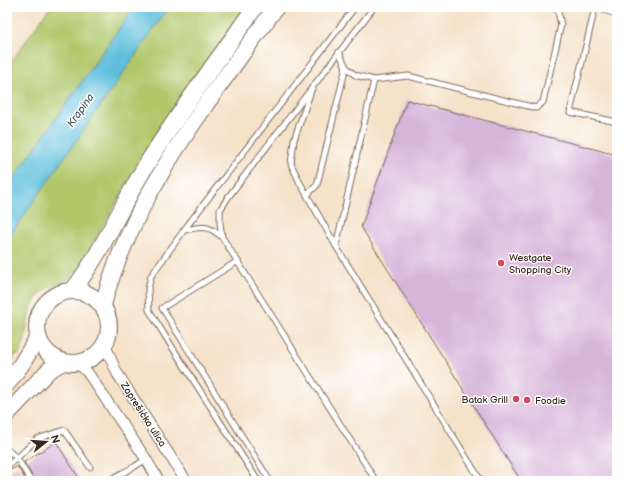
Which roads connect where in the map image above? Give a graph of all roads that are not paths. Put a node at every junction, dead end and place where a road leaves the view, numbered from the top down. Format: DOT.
graph roads {
  1 [pos="255,7"];
  2 [pos="276,7"];
  3 [pos="355,7"];
  4 [pos="374,7"];
  5 [pos="557,7"];
  6 [pos="593,8"];
  7 [pos="617,13"];
  8 [pos="339,52"];
  9 [pos="346,67"];
  10 [pos="374,80"];
  11 [pos="312,88"];
  12 [pos="617,122"];
  13 [pos="307,195"];
  14 [pos="184,230"];
  15 [pos="222,237"];
  16 [pos="336,246"];
  17 [pos="238,261"];
  18 [pos="73,290"];
  19 [pos="103,305"];
  20 [pos="38,337"];
  21 [pos="106,345"];
  22 [pos="70,362"];
  23 [pos="7,384"];
  24 [pos="7,414"];
  25 [pos="7,449"];
  26 [pos="17,458"];
  27 [pos="146,459"];
  28 [pos="7,466"];
  29 [pos="90,468"];
  30 [pos="31,481"];
  31 [pos="107,481"];
  32 [pos="159,481"];
  33 [pos="186,481"];
  34 [pos="258,481"];
  35 [pos="270,481"];
  36 [pos="376,481"];
  37 [pos="481,481"];
  1 -- 18 [label="main road"];
  2 -- 19 [label="main road"];
  3 -- 14 [label="lane"];
  4 -- 8 [label="lane"];
  5 -- 10 [label="lane"];
  6 -- 7 [label="lane"];
  6 -- 12 [label="lane"];
  8 -- 9 [label="lane"];
  8 -- 11 [label="lane"];
  9 -- 10 [label="lane"];
  9 -- 13 [label="lane"];
  10 -- 16 [label="lane"];
  11 -- 13 [label="lane"];
  11 -- 15 [label="lane"];
  13 -- 16 [label="lane"];
  14 -- 15 [label="lane"];
  14 -- 34 [label="lane"];
  15 -- 17 [label="lane"];
  16 -- 37 [label="lane"];
  17 -- 35 [label="lane"];
  17 -- 36 [label="lane"];
  18 -- 19 [label="main road"];
  18 -- 20 [label="main road"];
  19 -- 21 [label="main road"];
  20 -- 22 [label="main road"];
  20 -- 23 [label="main road"];
  21 -- 22 [label="main road"];
  21 -- 33 [label="street, Zaprešićka ulica"];
  22 -- 24 [label="main road"];
  22 -- 27 [label="street"];
  25 -- 26 [label="lane"];
  26 -- 28 [label="lane"];
  26 -- 29 [label="lane"];
  26 -- 30 [label="lane"];
  27 -- 31 [label="lane"];
  27 -- 32 [label="street"];
}
